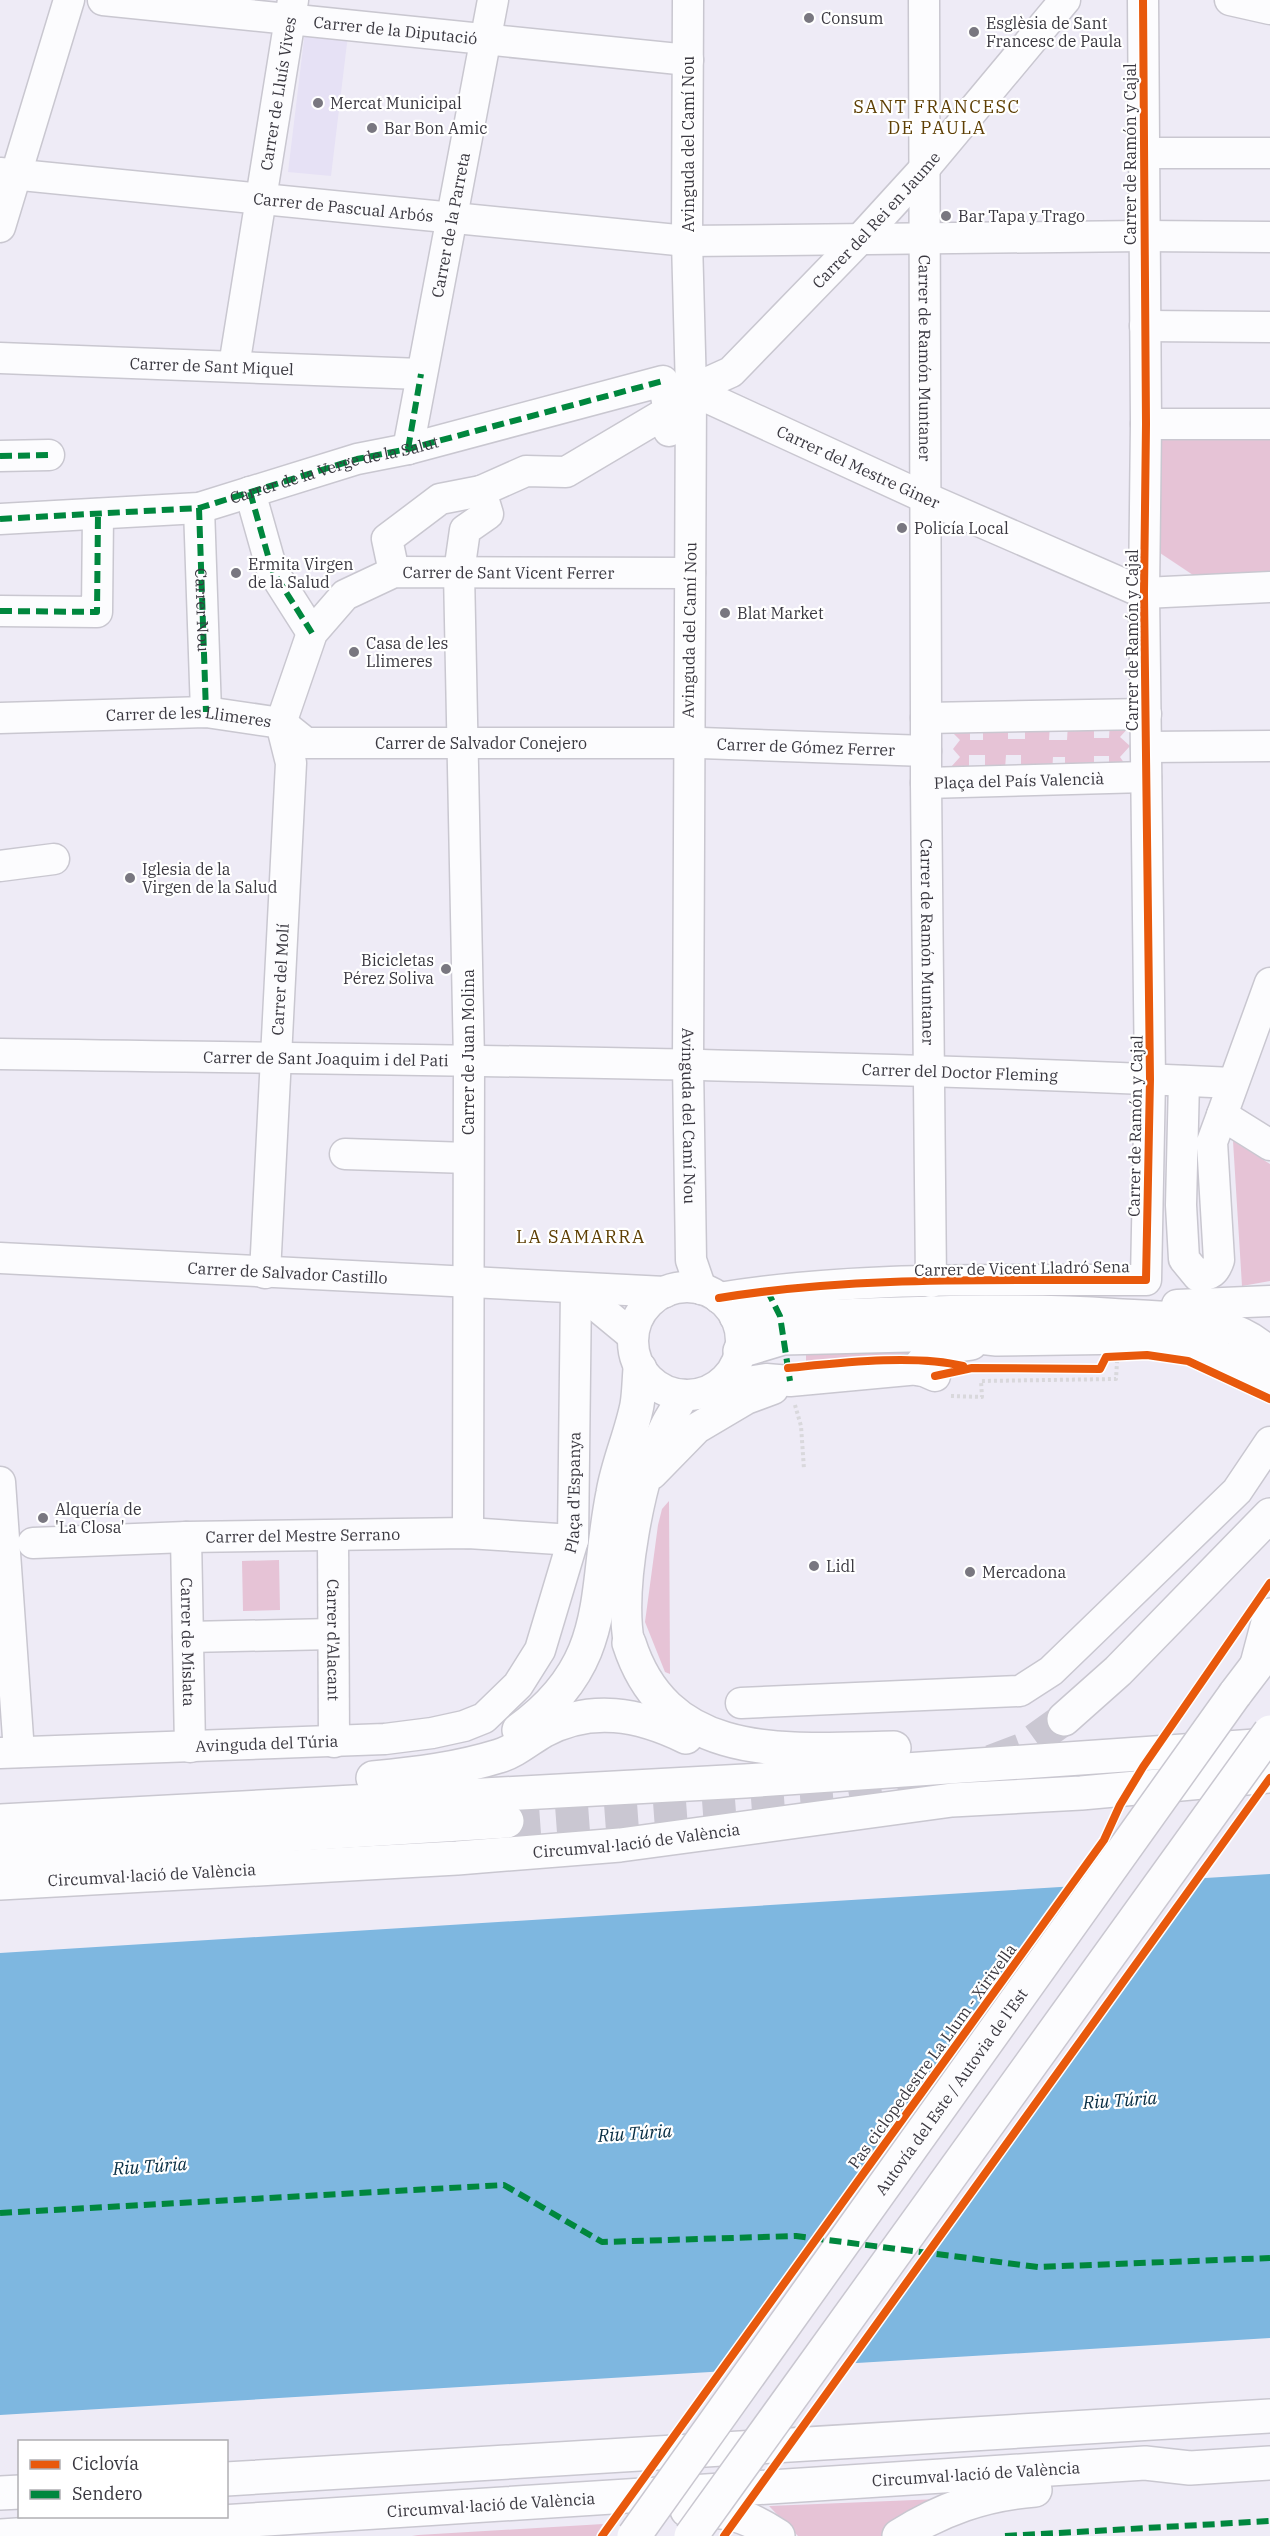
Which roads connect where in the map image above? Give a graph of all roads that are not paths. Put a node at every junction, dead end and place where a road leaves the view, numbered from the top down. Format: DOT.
graph roads {
  1 [pos="69,0"];
  2 [pos="103,0"];
  3 [pos="493,0"];
  4 [pos="688,0"];
  5 [pos="924,0"];
  6 [pos="1065,0"];
  7 [pos="1143,0"];
  8 [pos="1230,0"];
  9 [pos="1270,9"];
  10 [pos="292,10"];
  11 [pos="486,38"];
  12 [pos="688,60"];
  13 [pos="1144,153"];
  14 [pos="1270,153"];
  15 [pos="924,169"];
  16 [pos="8,174"];
  17 [pos="260,197"];
  18 [pos="453,219"];
  19 [pos="0,227"];
  20 [pos="1143,236"];
  21 [pos="1270,237"];
  22 [pos="861,238"];
  23 [pos="925,238"];
  24 [pos="687,241"];
  25 [pos="1145,326"];
  26 [pos="1270,327"];
  27 [pos="0,358"];
  28 [pos="234,366"];
  29 [pos="422,374"];
  30 [pos="677,385"];
  31 [pos="669,411"];
  32 [pos="1146,424"];
  33 [pos="1270,424"];
  34 [pos="408,449"];
  35 [pos="49,454"];
  36 [pos="0,456"];
  37 [pos="481,491"];
  38 [pos="250,492"];
  39 [pos="926,498"];
  40 [pos="199,508"];
  41 [pos="98,514"];
  42 [pos="0,519"];
  43 [pos="690,529"];
  44 [pos="394,572"];
  45 [pos="459,572"];
  46 [pos="690,573"];
  47 [pos="1270,587"];
  48 [pos="1144,593"];
  49 [pos="0,611"];
  50 [pos="312,633"];
  51 [pos="206,712"];
  52 [pos="1146,714"];
  53 [pos="0,718"];
  54 [pos="926,718"];
  55 [pos="281,723"];
  56 [pos="687,743"];
  57 [pos="463,744"];
  58 [pos="1270,746"];
  59 [pos="1146,747"];
  60 [pos="926,752"];
  61 [pos="1146,777"];
  62 [pos="926,783"];
  63 [pos="54,860"];
  64 [pos="0,866"];
  65 [pos="1267,1000"];
  66 [pos="0,1054"];
  67 [pos="275,1058"];
  68 [pos="469,1061"];
  69 [pos="688,1064"];
  70 [pos="930,1070"];
  71 [pos="1150,1079"];
  72 [pos="1184,1081"];
  73 [pos="1233,1083"];
  74 [pos="1222,1115"];
  75 [pos="1270,1145"];
  76 [pos="345,1154"];
  77 [pos="468,1158"];
  78 [pos="0,1258"];
  79 [pos="265,1273"];
  80 [pos="1146,1280"];
  81 [pos="468,1281"];
  82 [pos="931,1282"];
  83 [pos="576,1289"];
  84 [pos="699,1297"];
  85 [pos="1270,1301"];
  86 [pos="1062,1310"];
  87 [pos="633,1336"];
  88 [pos="997,1339"];
  89 [pos="740,1351"];
  90 [pos="640,1369"];
  91 [pos="1270,1372"];
  92 [pos="934,1380"];
  93 [pos="717,1386"];
  94 [pos="791,1388"];
  95 [pos="684,1395"];
  96 [pos="1270,1442"];
  97 [pos="647,1479"];
  98 [pos="0,1482"];
  99 [pos="1270,1515"];
  100 [pos="468,1533"];
  101 [pos="333,1536"];
  102 [pos="186,1537"];
  103 [pos="573,1540"];
  104 [pos="33,1543"];
  105 [pos="1270,1615"];
  106 [pos="6,1626"];
  107 [pos="333,1634"];
  108 [pos="188,1637"];
  109 [pos="629,1644"];
  110 [pos="1263,1656"];
  111 [pos="518,1685"];
  112 [pos="741,1703"];
  113 [pos="1064,1719"];
  114 [pos="1270,1730"];
  115 [pos="334,1742"];
  116 [pos="1270,1745"];
  117 [pos="190,1747"];
  118 [pos="800,1750"];
  119 [pos="10,1753"];
  120 [pos="479,1760"];
  121 [pos="1270,1776"];
  122 [pos="169,1811"];
  123 [pos="0,1821"];
  124 [pos="507,1821"];
  125 [pos="0,1853"];
  126 [pos="0,1883"];
  127 [pos="1270,2415"];
  128 [pos="1270,2463"];
  129 [pos="1190,2468"];
  130 [pos="228,2479"];
  131 [pos="18,2492"];
  132 [pos="0,2493"];
  133 [pos="599,2498"];
  134 [pos="458,2507"];
  135 [pos="0,2536"];
  136 [pos="374,2536"];
  137 [pos="634,2536"];
  138 [pos="691,2536"];
  139 [pos="778,2536"];
  140 [pos="899,2536"];
  1 -- 16 [label="street"];
  2 -- 10 [label="street, Carrer de la Diputació"];
  3 -- 11 [label="street, Carrer de la Parreta"];
  4 -- 12 [label="street, Avinguda del Camí Nou"];
  5 -- 15 [label="street, Carrer de Ramón Muntaner"];
  6 -- 15 [label="street, Carrer del Rei en Jaume"];
  7 -- 13 [label="street, Carrer de Ramón y Cajal"];
  8 -- 9 [label="street"];
  10 -- 11 [label="street, Carrer de la Diputació"];
  10 -- 17 [label="street, Carrer de Lluís Vives"];
  11 -- 12 [label="street, Carrer de la Diputació"];
  11 -- 18 [label="street, Carrer de la Parreta"];
  12 -- 24 [label="street, Avinguda del Camí Nou"];
  13 -- 14 [label="street"];
  13 -- 20 [label="street, Carrer de Ramón y Cajal"];
  15 -- 22 [label="street, Carrer del Rei en Jaume"];
  15 -- 23 [label="street, Carrer de Ramón Muntaner"];
  16 -- 17 [label="street, Carrer de Pascual Arbós"];
  16 -- 19 [label="street"];
  17 -- 18 [label="street, Carrer de Pascual Arbós"];
  17 -- 28 [label="street, Carrer de Lluís Vives"];
  18 -- 24 [label="street, Carrer de Pascual Arbós"];
  18 -- 29 [label="street, Carrer de la Parreta"];
  20 -- 21 [label="street, Carrer de Pascual Arbós"];
  20 -- 23 [label="street, Carrer de Pascual Arbós"];
  20 -- 25 [label="street, Carrer de Ramón y Cajal"];
  22 -- 23 [label="street, Carrer de Pascual Arbós"];
  22 -- 24 [label="street, Carrer de Pascual Arbós"];
  22 -- 30 [label="street, Carrer del Rei en Jaume"];
  23 -- 39 [label="street, Carrer de Ramón Muntaner"];
  24 -- 30 [label="street, Avinguda del Camí Nou"];
  25 -- 26 [label="street"];
  25 -- 32 [label="street, Carrer de Ramón y Cajal"];
  27 -- 28 [label="street, Carrer de Sant Miquel"];
  28 -- 29 [label="street, Carrer de Sant Miquel"];
  29 -- 34 [label="street, Carrer de la Parreta"];
  30 -- 31 [label="street"];
  30 -- 34 [label="street, Carrer de la Verge de la Salut"];
  30 -- 39 [label="street, Carrer del Mestre Giner"];
  30 -- 43 [label="street, Avinguda del Camí Nou"];
  31 -- 37 [label="street"];
  31 -- 43 [label="street"];
  32 -- 33 [label="street"];
  32 -- 48 [label="street, Carrer de Ramón y Cajal"];
  34 -- 38 [label="street, Carrer de la Verge de la Salut"];
  35 -- 36 [label="street"];
  37 -- 44 [label="street"];
  37 -- 45 [label="street, Carrer de Juan Molina"];
  38 -- 40 [label="street, Carrer de la Verge de la Salut"];
  38 -- 50 [label="street"];
  39 -- 48 [label="street, Carrer del Mestre Giner"];
  39 -- 54 [label="street, Carrer de Ramón Muntaner"];
  40 -- 41 [label="street, Carrer de la Verge de la Salut"];
  40 -- 51 [label="street, Carrer Nou"];
  41 -- 42 [label="street, Carrer de la Verge de la Salut"];
  41 -- 49 [label="street"];
  43 -- 46 [label="street, Avinguda del Camí Nou"];
  44 -- 45 [label="street, Carrer de Sant Vicent Ferrer"];
  44 -- 50 [label="street, Carrer de Sant Vicent Ferrer"];
  45 -- 46 [label="street, Carrer de Sant Vicent Ferrer"];
  45 -- 57 [label="street, Carrer de Juan Molina"];
  46 -- 56 [label="street, Avinguda del Camí Nou"];
  47 -- 48 [label="street, Carrer del Mestre Giner"];
  48 -- 52 [label="street, Carrer de Ramón y Cajal"];
  50 -- 55 [label="street, Carrer de les Llimeres"];
  51 -- 53 [label="street, Carrer de les Llimeres"];
  51 -- 55 [label="street, Carrer de les Llimeres"];
  52 -- 54 [label="street"];
  52 -- 59 [label="street, Carrer de Ramón y Cajal"];
  54 -- 60 [label="street, Plaça del País Valencià"];
  55 -- 57 [label="street, Carrer de Salvador Conejero"];
  55 -- 67 [label="street, Carrer del Molí"];
  56 -- 57 [label="street, Carrer de Salvador Conejero"];
  56 -- 60 [label="street, Carrer de Gómez Ferrer"];
  56 -- 69 [label="street, Avinguda del Camí Nou"];
  57 -- 68 [label="street, Carrer de Juan Molina"];
  58 -- 59 [label="street"];
  59 -- 61 [label="street, Carrer de Ramón y Cajal"];
  60 -- 62 [label="street, Plaça del País Valencià"];
  61 -- 62 [label="street, Plaça del País Valencià"];
  61 -- 71 [label="street, Carrer de Ramón y Cajal"];
  62 -- 70 [label="street, Carrer de Ramón Muntaner"];
  63 -- 64 [label="street"];
  65 -- 73 [label="street"];
  66 -- 67 [label="street, Carrer de Sant Joaquim i del Pati"];
  67 -- 68 [label="street, Carrer de Sant Joaquim i del Pati"];
  67 -- 79 [label="street, Carrer del Molí"];
  68 -- 69 [label="street, Carrer de Sant Joaquim i del Pati"];
  68 -- 77 [label="street, Carrer de Juan Molina"];
  69 -- 70 [label="street, Carrer del Doctor Fleming"];
  69 -- 84 [label="street, Avinguda del Camí Nou"];
  70 -- 71 [label="street, Carrer del Doctor Fleming"];
  70 -- 82 [label="street, Carrer de Ramón Muntaner"];
  71 -- 72 [label="street, Carrer del Doctor Fleming"];
  71 -- 80 [label="street, Carrer de Ramón y Cajal"];
  72 -- 73 [label="street, Carrer del Doctor Fleming"];
  72 -- 74 [label="street"];
  73 -- 74 [label="street"];
  74 -- 75 [label="street"];
  76 -- 77 [label="street"];
  77 -- 81 [label="street, Carrer de Juan Molina"];
  78 -- 79 [label="street, Carrer de Salvador Castillo"];
  79 -- 81 [label="street, Carrer de Salvador Castillo"];
  80 -- 82 [label="street, Carrer de Vicent Lladró Sena"];
  81 -- 83 [label="street, Carrer de Salvador Castillo"];
  81 -- 100 [label="street, Carrer de Juan Molina"];
  82 -- 84 [label="street, Carrer de Vicent Lladró Sena"];
  83 -- 84 [label="street, Carrer de Salvador Castillo"];
  83 -- 87 [label="street"];
  83 -- 103 [label="street, Plaça d'Espanya"];
  84 -- 86 [label="street"];
  84 -- 87 [label="street"];
  84 -- 89 [label="street"];
  85 -- 86 [label="street"];
  86 -- 91 [label="street"];
  87 -- 90 [label="street"];
  88 -- 89 [label="highway"];
  88 -- 91 [label="highway"];
  88 -- 92 [label="highway"];
  89 -- 93 [label="street"];
  90 -- 95 [label="street"];
  90 -- 120 [label="highway"];
  92 -- 94 [label="street"];
  93 -- 94 [label="street"];
  93 -- 95 [label="street"];
  94 -- 97 [label="street"];
  95 -- 97 [label="street"];
  96 -- 112 [label="street"];
  97 -- 109 [label="street"];
  98 -- 106 [label="street"];
  99 -- 113 [label="highway"];
  100 -- 101 [label="street, Carrer del Mestre Serrano"];
  100 -- 103 [label="street, Carrer del Mestre Serrano"];
  101 -- 102 [label="street, Carrer del Mestre Serrano"];
  101 -- 107 [label="street, Carrer d'Alacant"];
  102 -- 104 [label="street, Carrer del Mestre Serrano"];
  102 -- 108 [label="street, Carrer de Mislata"];
  103 -- 111 [label="street, Plaça d'Espanya"];
  105 -- 110 [label="highway"];
  106 -- 119 [label="street"];
  107 -- 108 [label="street"];
  107 -- 115 [label="street, Carrer d'Alacant"];
  108 -- 117 [label="street, Carrer de Mislata"];
  109 -- 118 [label="highway"];
  110 -- 137 [label="highway, Autovía del Este / Autovia de l'Est, bridge"];
  111 -- 115 [label="street, Avinguda del Túria"];
  114 -- 118 [label="highway"];
  114 -- 138 [label="highway, bridge"];
  115 -- 117 [label="street, Avinguda del Túria"];
  116 -- 122 [label="highway"];
  117 -- 119 [label="street, Avinguda del Túria"];
  118 -- 120 [label="highway"];
  120 -- 122 [label="highway"];
  121 -- 126 [label="highway, Circumval·lació de València"];
  122 -- 123 [label="highway"];
  124 -- 125 [label="highway"];
  127 -- 130 [label="highway"];
  128 -- 129 [label="highway, Circumval·lació de València"];
  129 -- 133 [label="highway, Circumval·lació de València"];
  129 -- 140 [label="highway"];
  131 -- 132 [label="highway"];
  133 -- 134 [label="highway, Circumval·lació de València"];
  133 -- 139 [label="highway"];
  134 -- 135 [label="highway, Circumval·lació de València"];
  134 -- 136 [label="highway"];
}
